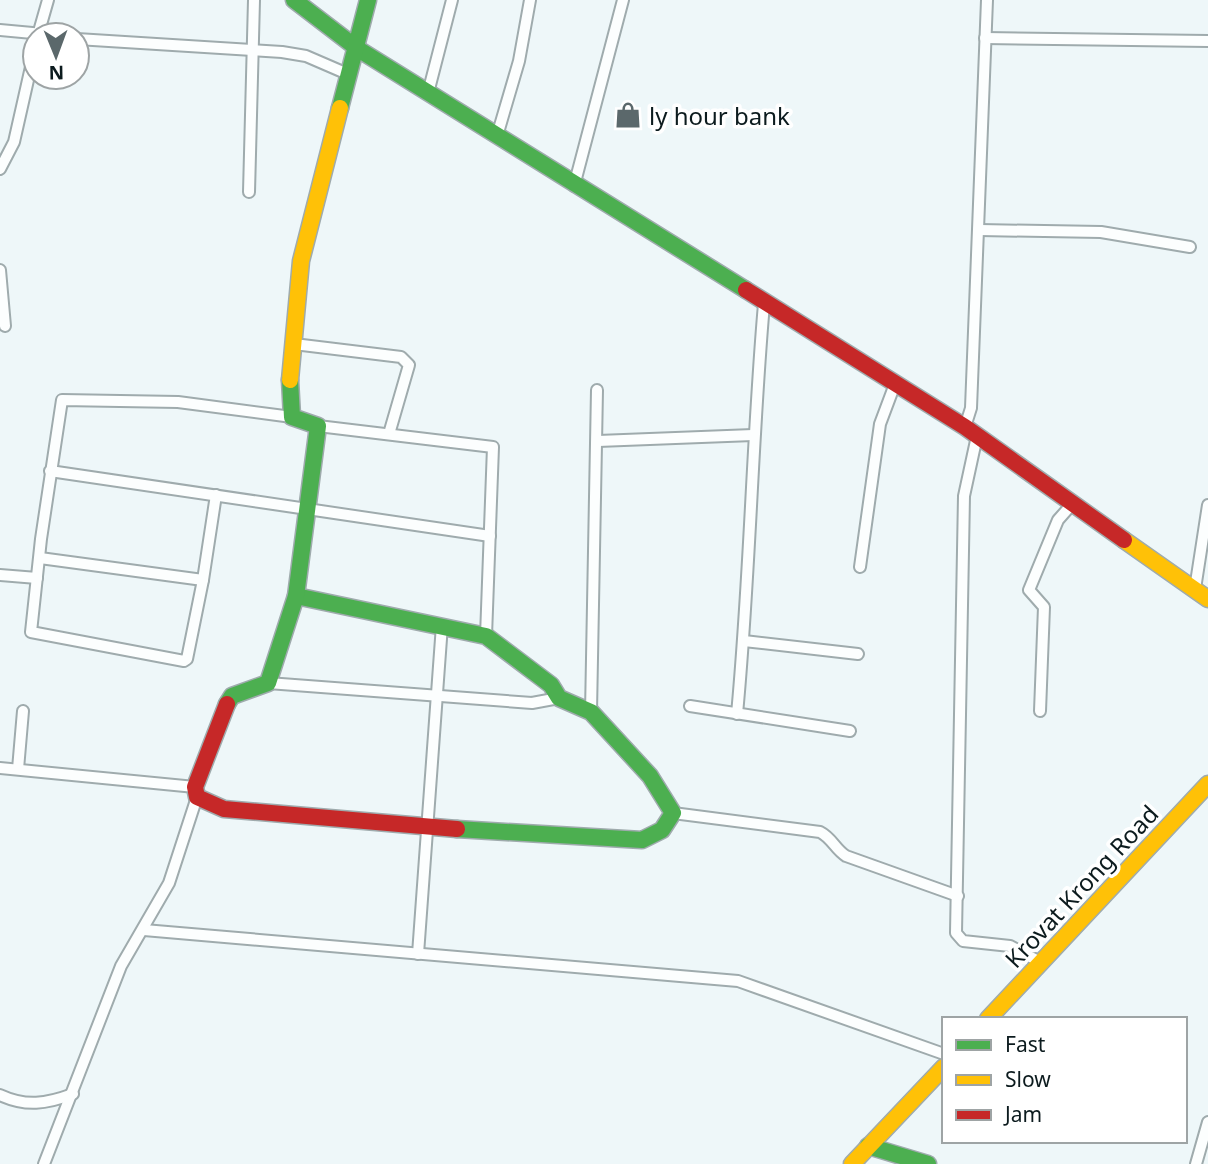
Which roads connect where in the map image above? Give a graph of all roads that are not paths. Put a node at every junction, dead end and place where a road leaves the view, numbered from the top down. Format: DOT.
graph roads {
  1 [pos="48,0"];
  2 [pos="254,0"];
  3 [pos="294,0"];
  4 [pos="368,0"];
  5 [pos="452,0"];
  6 [pos="530,0"];
  7 [pos="623,0"];
  8 [pos="987,0"];
  9 [pos="42,21"];
  10 [pos="0,30"];
  11 [pos="21,32"];
  12 [pos="985,38"];
  13 [pos="91,40"];
  14 [pos="1208,41"];
  15 [pos="252,49"];
  16 [pos="358,49"];
  17 [pos="351,75"];
  18 [pos="26,91"];
  19 [pos="428,93"];
  20 [pos="496,136"];
  21 [pos="0,169"];
  22 [pos="574,186"];
  23 [pos="249,192"];
  24 [pos="980,230"];
  25 [pos="1190,247"];
  26 [pos="0,270"];
  27 [pos="764,304"];
  28 [pos="5,326"];
  29 [pos="294,344"];
  30 [pos="597,390"];
  31 [pos="890,394"];
  32 [pos="292,418"];
  33 [pos="318,426"];
  34 [pos="971,431"];
  35 [pos="389,434"];
  36 [pos="752,435"];
  37 [pos="598,441"];
  38 [pos="50,471"];
  39 [pos="216,495"];
  40 [pos="1073,503"];
  41 [pos="1208,505"];
  42 [pos="310,508"];
  43 [pos="490,536"];
  44 [pos="40,558"];
  45 [pos="859,567"];
  46 [pos="0,575"];
  47 [pos="37,578"];
  48 [pos="203,580"];
  49 [pos="1202,594"];
  50 [pos="296,596"];
  51 [pos="442,625"];
  52 [pos="486,636"];
  53 [pos="744,641"];
  54 [pos="858,654"];
  55 [pos="268,683"];
  56 [pos="438,697"];
  57 [pos="559,698"];
  58 [pos="690,706"];
  59 [pos="23,711"];
  60 [pos="1040,711"];
  61 [pos="591,712"];
  62 [pos="737,714"];
  63 [pos="850,731"];
  64 [pos="0,768"];
  65 [pos="18,769"];
  66 [pos="1208,784"];
  67 [pos="196,792"];
  68 [pos="673,813"];
  69 [pos="429,827"];
  70 [pos="958,896"];
  71 [pos="144,930"];
  72 [pos="418,954"];
  73 [pos="1040,962"];
  74 [pos="990,1017"];
  75 [pos="942,1053"];
  76 [pos="942,1069"];
  77 [pos="73,1094"];
  78 [pos="0,1095"];
  79 [pos="1208,1122"];
  80 [pos="868,1146"];
  81 [pos="44,1164"];
  82 [pos="852,1164"];
  83 [pos="928,1164"];
  84 [pos="1196,1164"];
  1 -- 9 [label="street"];
  2 -- 15 [label="street"];
  3 -- 16 [label="main road"];
  4 -- 16 [label="main road"];
  5 -- 19 [label="street"];
  6 -- 20 [label="street"];
  7 -- 22 [label="street"];
  8 -- 12 [label="street"];
  10 -- 11 [label="street"];
  12 -- 14 [label="street"];
  12 -- 24 [label="street"];
  13 -- 15 [label="street"];
  15 -- 17 [label="street"];
  15 -- 23 [label="street"];
  16 -- 17 [label="main road"];
  16 -- 19 [label="main road"];
  17 -- 29 [label="main road"];
  18 -- 21 [label="street"];
  19 -- 20 [label="main road"];
  20 -- 22 [label="main road"];
  22 -- 27 [label="main road"];
  24 -- 25 [label="street"];
  24 -- 34 [label="street"];
  26 -- 28 [label="street"];
  27 -- 31 [label="main road"];
  27 -- 36 [label="street"];
  29 -- 32 [label="main road"];
  29 -- 35 [label="street"];
  30 -- 37 [label="street"];
  31 -- 34 [label="main road"];
  31 -- 45 [label="street"];
  32 -- 33 [label="main road"];
  32 -- 38 [label="street"];
  33 -- 35 [label="street"];
  33 -- 42 [label="main road"];
  34 -- 40 [label="main road"];
  34 -- 70 [label="street"];
  35 -- 43 [label="street"];
  36 -- 37 [label="street"];
  36 -- 53 [label="street"];
  37 -- 61 [label="street"];
  38 -- 39 [label="street"];
  38 -- 44 [label="street"];
  39 -- 42 [label="street"];
  39 -- 48 [label="street"];
  40 -- 49 [label="main road"];
  40 -- 60 [label="street"];
  41 -- 49 [label="street"];
  42 -- 43 [label="street"];
  42 -- 50 [label="main road"];
  43 -- 52 [label="street"];
  44 -- 47 [label="street"];
  44 -- 48 [label="street"];
  46 -- 47 [label="street"];
  47 -- 48 [label="street"];
  50 -- 51 [label="main road"];
  50 -- 55 [label="main road"];
  51 -- 52 [label="main road"];
  51 -- 56 [label="street"];
  52 -- 57 [label="main road"];
  53 -- 54 [label="street"];
  53 -- 62 [label="street"];
  55 -- 56 [label="street"];
  55 -- 67 [label="main road"];
  56 -- 57 [label="street"];
  56 -- 69 [label="street"];
  57 -- 61 [label="main road"];
  58 -- 62 [label="street"];
  59 -- 65 [label="street"];
  61 -- 68 [label="main road"];
  62 -- 63 [label="street"];
  64 -- 65 [label="street"];
  65 -- 67 [label="street"];
  66 -- 73 [label="main road, Krovat Krong Road"];
  67 -- 69 [label="main road"];
  67 -- 71 [label="street"];
  68 -- 69 [label="main road"];
  68 -- 70 [label="street"];
  69 -- 72 [label="street"];
  70 -- 73 [label="street"];
  71 -- 72 [label="street"];
  71 -- 77 [label="street"];
  72 -- 75 [label="street"];
  73 -- 74 [label="main road, Krovat Krong Road"];
  76 -- 80 [label="main road"];
  77 -- 78 [label="street"];
  77 -- 81 [label="street"];
  79 -- 84 [label="street"];
  80 -- 82 [label="main road"];
  80 -- 83 [label="main road"];
}
